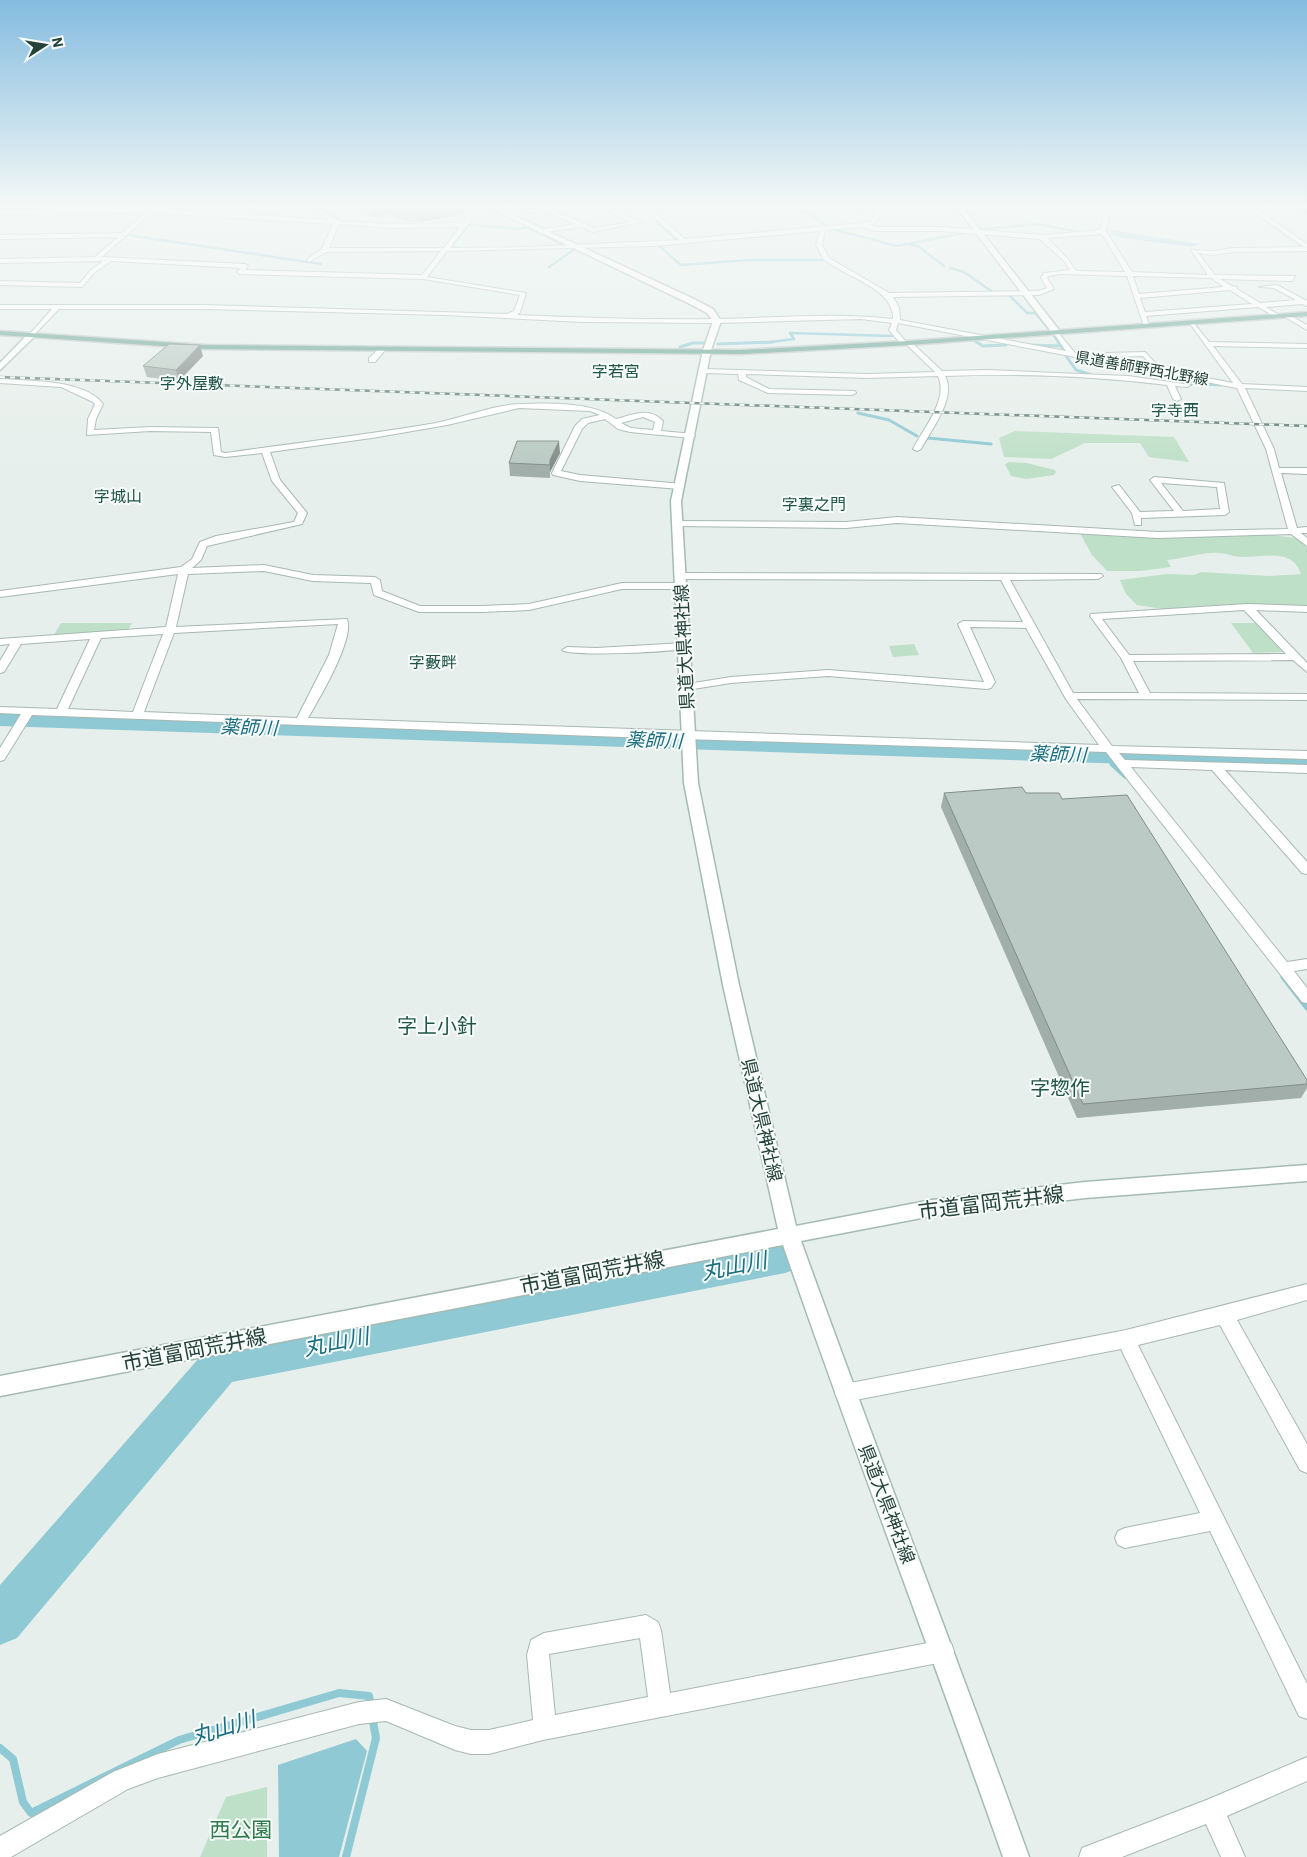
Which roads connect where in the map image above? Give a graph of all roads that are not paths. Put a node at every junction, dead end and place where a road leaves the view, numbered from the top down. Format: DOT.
graph roads {
  1 [pos="1025,294"];
  2 [pos="524,295"];
  3 [pos="678,295"];
  4 [pos="888,295"];
  5 [pos="935,295"];
  6 [pos="1153,295"];
  7 [pos="1192,295"];
  8 [pos="1243,295"];
  9 [pos="1290,295"];
  10 [pos="1136,296"];
  11 [pos="1196,298"];
  12 [pos="1204,303"];
  13 [pos="1305,303"];
  14 [pos="1259,305"];
  15 [pos="0,307"];
  16 [pos="57,307"];
  17 [pos="1212,308"];
  18 [pos="1142,314"];
  19 [pos="1307,314"];
  20 [pos="1280,315"];
  21 [pos="506,317"];
  22 [pos="1230,319"];
  23 [pos="717,321"];
  24 [pos="896,321"];
  25 [pos="1190,322"];
  26 [pos="1146,325"];
  27 [pos="1307,328"];
  28 [pos="1056,332"];
  29 [pos="0,333"];
  30 [pos="32,336"];
  31 [pos="978,338"];
  32 [pos="906,343"];
  33 [pos="1207,344"];
  34 [pos="1307,346"];
  35 [pos="382,349"];
  36 [pos="707,350"];
  37 [pos="1073,355"];
  38 [pos="372,360"];
  39 [pos="1115,363"];
  40 [pos="0,368"];
  41 [pos="1154,370"];
  42 [pos="704,371"];
  43 [pos="939,372"];
  44 [pos="742,373"];
  45 [pos="849,375"];
  46 [pos="0,381"];
  47 [pos="1170,383"];
  48 [pos="1240,386"];
  49 [pos="1307,389"];
  50 [pos="1177,399"];
  51 [pos="611,419"];
  52 [pos="656,433"];
  53 [pos="691,436"];
  54 [pos="917,449"];
  55 [pos="266,451"];
  56 [pos="1276,470"];
  57 [pos="1307,471"];
  58 [pos="680,486"];
  59 [pos="1116,487"];
  60 [pos="1180,514"];
  61 [pos="1136,515"];
  62 [pos="677,524"];
  63 [pos="1307,530"];
  64 [pos="1294,531"];
  65 [pos="1145,534"];
  66 [pos="1307,543"];
  67 [pos="184,570"];
  68 [pos="1098,576"];
  69 [pos="1004,577"];
  70 [pos="680,581"];
  71 [pos="0,594"];
  72 [pos="1247,607"];
  73 [pos="1307,609"];
  74 [pos="1031,625"];
  75 [pos="170,630"];
  76 [pos="96,637"];
  77 [pos="17,641"];
  78 [pos="0,642"];
  79 [pos="684,646"];
  80 [pos="567,650"];
  81 [pos="1296,657"];
  82 [pos="1126,658"];
  83 [pos="1307,669"];
  84 [pos="0,670"];
  85 [pos="687,687"];
  86 [pos="1070,696"];
  87 [pos="1146,696"];
  88 [pos="1307,698"];
  89 [pos="0,710"];
  90 [pos="61,712"];
  91 [pos="27,713"];
  92 [pos="138,714"];
  93 [pos="302,720"];
  94 [pos="690,742"];
  95 [pos="1106,748"];
  96 [pos="1307,755"];
  97 [pos="0,757"];
  98 [pos="1122,763"];
  99 [pos="1216,767"];
  100 [pos="1307,769"];
  101 [pos="1307,870"];
  102 [pos="1307,964"];
  103 [pos="1284,968"];
  104 [pos="1307,998"];
  105 [pos="1307,1173"];
  106 [pos="789,1234"];
  107 [pos="1307,1292"];
  108 [pos="1224,1315"];
  109 [pos="1126,1340"];
  110 [pos="0,1386"];
  111 [pos="845,1393"];
  112 [pos="1307,1463"];
  113 [pos="1215,1520"];
  114 [pos="1125,1538"];
  115 [pos="943,1651"];
  116 [pos="662,1706"];
  117 [pos="1307,1708"];
  118 [pos="545,1729"];
  119 [pos="1307,1769"];
  120 [pos="1212,1810"];
  121 [pos="0,1850"];
  122 [pos="1016,1857"];
  123 [pos="1091,1857"];
  124 [pos="1233,1857"];
  1 -- 28 [label="main road"];
  2 -- 21 [label="street"];
  3 -- 23 [label="main road"];
  4 -- 5 [label="street"];
  4 -- 24 [label="street"];
  6 -- 10 [label="street"];
  7 -- 11 [label="street"];
  8 -- 14 [label="street"];
  9 -- 13 [label="street"];
  10 -- 18 [label="street"];
  12 -- 17 [label="street"];
  13 -- 14 [label="street"];
  14 -- 17 [label="street"];
  14 -- 20 [label="street"];
  15 -- 16 [label="street, 県道善師野西北野線"];
  16 -- 21 [label="street, 県道善師野西北野線"];
  16 -- 30 [label="street"];
  17 -- 18 [label="street"];
  17 -- 22 [label="street"];
  18 -- 26 [label="street"];
  19 -- 20 [label="main road"];
  20 -- 22 [label="main road"];
  20 -- 27 [label="street"];
  21 -- 23 [label="street, 県道善師野西北野線"];
  22 -- 25 [label="main road"];
  23 -- 24 [label="street, 県道善師野西北野線"];
  23 -- 36 [label="main road, 県道大県神社線"];
  24 -- 31 [label="street, 県道善師野西北野線"];
  24 -- 32 [label="street"];
  25 -- 26 [label="main road"];
  25 -- 33 [label="street"];
  26 -- 28 [label="main road"];
  28 -- 31 [label="main road"];
  28 -- 37 [label="street"];
  29 -- 30 [label="main road"];
  30 -- 35 [label="main road"];
  30 -- 40 [label="main road"];
  31 -- 32 [label="main road"];
  31 -- 37 [label="street, 県道善師野西北野線"];
  32 -- 36 [label="main road"];
  32 -- 43 [label="street"];
  33 -- 34 [label="street"];
  33 -- 48 [label="street"];
  35 -- 36 [label="main road"];
  35 -- 38 [label="street"];
  36 -- 42 [label="main road, 県道大県神社線"];
  37 -- 39 [label="street, 県道善師野西北野線"];
  39 -- 41 [label="street, 県道善師野西北野線"];
  39 -- 41 [label="street"];
  41 -- 48 [label="street, 県道善師野西北野線"];
  42 -- 44 [label="street"];
  42 -- 53 [label="main road, 県道大県神社線"];
  43 -- 45 [label="street"];
  43 -- 47 [label="street"];
  43 -- 54 [label="street"];
  44 -- 45 [label="street"];
  44 -- 45 [label="street"];
  46 -- 55 [label="street"];
  47 -- 48 [label="street"];
  47 -- 50 [label="street"];
  48 -- 49 [label="street, 県道善師野西北野線"];
  48 -- 56 [label="street"];
  51 -- 52 [label="street"];
  51 -- 52 [label="street"];
  51 -- 55 [label="street"];
  51 -- 58 [label="street"];
  52 -- 53 [label="street"];
  53 -- 58 [label="main road, 県道大県神社線"];
  55 -- 67 [label="street"];
  56 -- 57 [label="street"];
  56 -- 64 [label="street"];
  58 -- 62 [label="main road, 県道大県神社線"];
  59 -- 61 [label="street"];
  60 -- 60 [label="street"];
  60 -- 61 [label="street"];
  61 -- 65 [label="street"];
  62 -- 65 [label="street"];
  62 -- 70 [label="main road, 県道大県神社線"];
  63 -- 64 [label="street"];
  64 -- 65 [label="street"];
  64 -- 66 [label="street"];
  67 -- 70 [label="street"];
  67 -- 71 [label="street"];
  67 -- 75 [label="street"];
  68 -- 69 [label="street"];
  69 -- 70 [label="street"];
  69 -- 74 [label="street"];
  70 -- 79 [label="main road, 県道大県神社線"];
  72 -- 73 [label="street"];
  72 -- 81 [label="street"];
  72 -- 82 [label="street"];
  74 -- 85 [label="street"];
  74 -- 86 [label="street"];
  75 -- 76 [label="street"];
  75 -- 92 [label="street"];
  75 -- 93 [label="street"];
  76 -- 77 [label="street"];
  76 -- 90 [label="street"];
  77 -- 78 [label="street"];
  77 -- 84 [label="street"];
  79 -- 80 [label="street"];
  79 -- 85 [label="main road, 県道大県神社線"];
  81 -- 82 [label="street"];
  81 -- 83 [label="street"];
  82 -- 87 [label="street"];
  85 -- 94 [label="main road, 県道大県神社線"];
  86 -- 87 [label="street"];
  86 -- 95 [label="street"];
  87 -- 88 [label="street"];
  89 -- 91 [label="street"];
  90 -- 91 [label="street"];
  90 -- 92 [label="street"];
  91 -- 97 [label="street"];
  92 -- 93 [label="street"];
  93 -- 94 [label="street"];
  94 -- 95 [label="street"];
  94 -- 106 [label="main road, 県道大県神社線"];
  95 -- 96 [label="street"];
  95 -- 98 [label="street"];
  98 -- 99 [label="street"];
  98 -- 103 [label="street"];
  99 -- 100 [label="street"];
  99 -- 101 [label="street"];
  102 -- 103 [label="street"];
  103 -- 104 [label="street"];
  105 -- 106 [label="main road, 市道富岡荒井線"];
  106 -- 110 [label="main road, 市道富岡荒井線"];
  106 -- 111 [label="main road, 県道大県神社線"];
  107 -- 108 [label="street"];
  108 -- 109 [label="street"];
  108 -- 112 [label="street"];
  109 -- 111 [label="street"];
  109 -- 113 [label="street"];
  111 -- 115 [label="main road, 県道大県神社線"];
  113 -- 114 [label="street"];
  113 -- 117 [label="street"];
  115 -- 116 [label="street"];
  115 -- 122 [label="main road, 県道大県神社線"];
  116 -- 118 [label="street"];
  116 -- 118 [label="street"];
  118 -- 121 [label="street"];
  119 -- 120 [label="street"];
  120 -- 123 [label="street"];
  120 -- 124 [label="street"];
}
